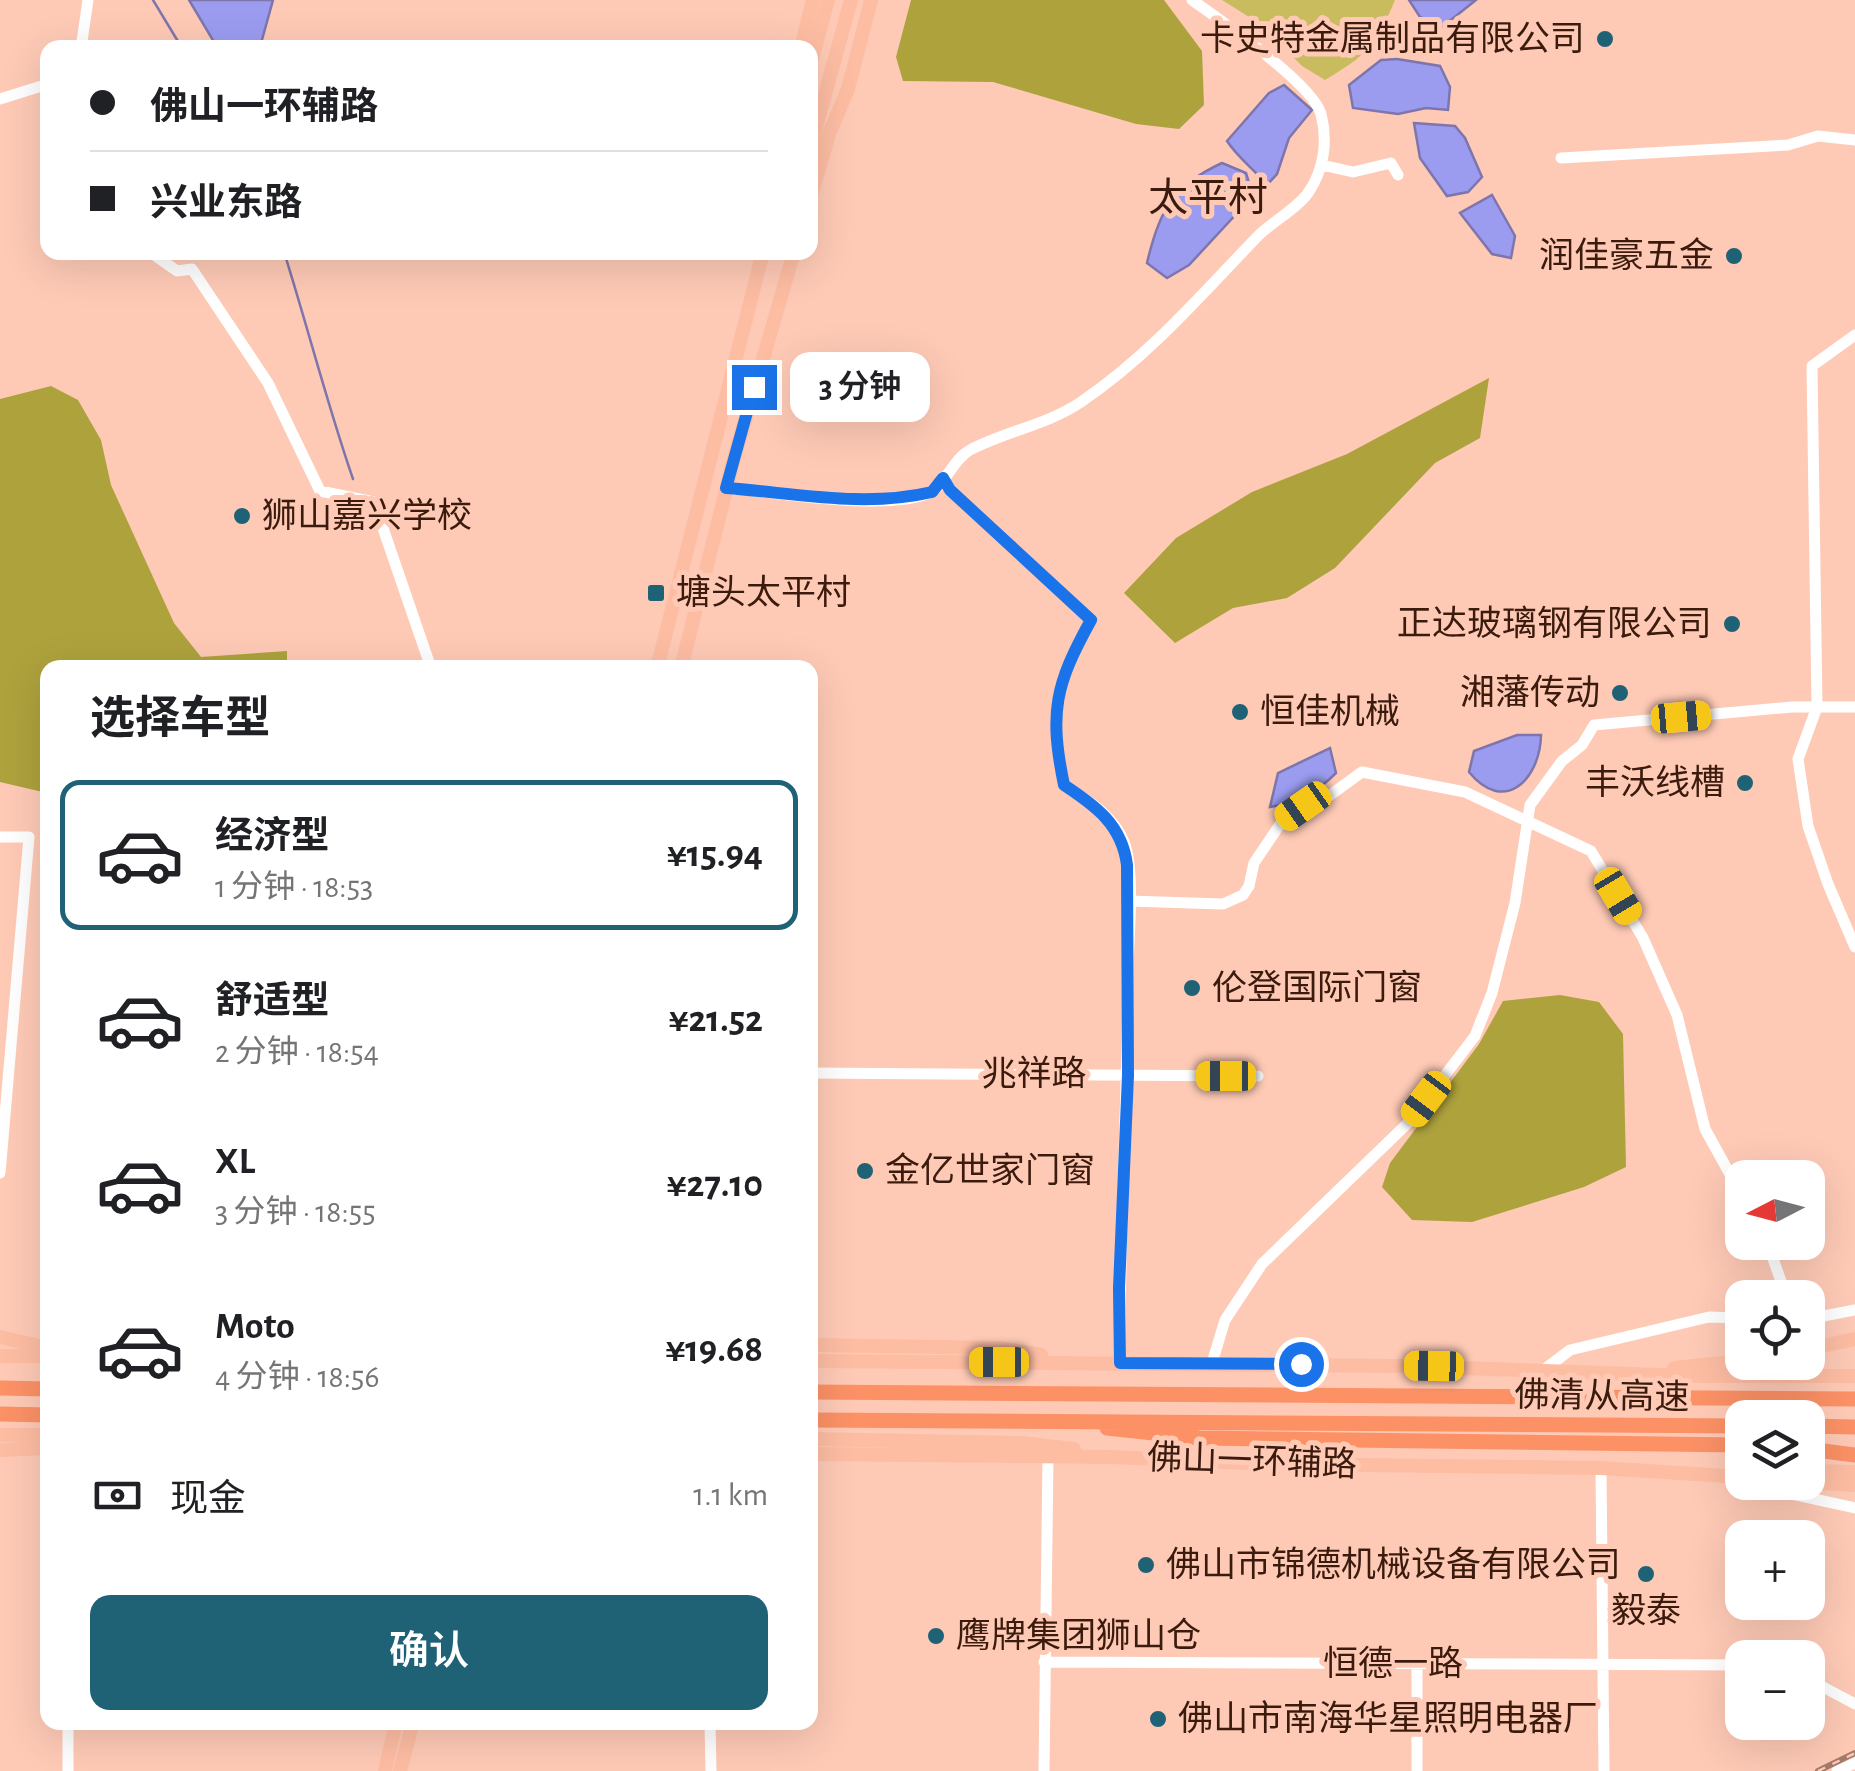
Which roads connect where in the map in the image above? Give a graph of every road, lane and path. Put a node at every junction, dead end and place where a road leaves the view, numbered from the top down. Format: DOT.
graph roads {
  1 [pos="88,0"];
  2 [pos="813,0"];
  3 [pos="828,0"];
  4 [pos="871,0"];
  5 [pos="1192,0"];
  6 [pos="851,2"];
  7 [pos="82,40"];
  8 [pos="803,40"];
  9 [pos="817,40"];
  10 [pos="40,86"];
  11 [pos="0,99"];
  12 [pos="818,120"];
  13 [pos="1855,140"];
  14 [pos="1561,158"];
  15 [pos="1322,166"];
  16 [pos="818,172"];
  17 [pos="1398,175"];
  18 [pos="161,260"];
  19 [pos="761,260"];
  20 [pos="782,260"];
  21 [pos="792,260"];
  22 [pos="1855,334"];
  23 [pos="735,455"];
  24 [pos="943,478"];
  25 [pos="726,488"];
  26 [pos="428,660"];
  27 [pos="659,660"];
  28 [pos="683,660"];
  29 [pos="1817,707"];
  30 [pos="1855,707"];
  31 [pos="1528,819"];
  32 [pos="0,837"];
  33 [pos="1129,902"];
  34 [pos="1855,946"];
  35 [pos="818,1073"];
  36 [pos="1128,1075"];
  37 [pos="1258,1076"];
  38 [pos="1725,1165"];
  39 [pos="0,1173"];
  40 [pos="1855,1310"];
  41 [pos="1825,1316"];
  42 [pos="1725,1317"];
  43 [pos="0,1337"];
  44 [pos="1855,1339"];
  45 [pos="818,1345"];
  46 [pos="1825,1345"];
  47 [pos="40,1346"];
  48 [pos="0,1356"];
  49 [pos="40,1356"];
  50 [pos="818,1361"];
  51 [pos="1066,1361"];
  52 [pos="1725,1362"];
  53 [pos="1120,1363"];
  54 [pos="1212,1364"];
  55 [pos="1545,1369"];
  56 [pos="1611,1372"];
  57 [pos="1855,1376"];
  58 [pos="0,1388"];
  59 [pos="40,1389"];
  60 [pos="818,1392"];
  61 [pos="1855,1399"];
  62 [pos="0,1414"];
  63 [pos="40,1415"];
  64 [pos="818,1420"];
  65 [pos="1034,1420"];
  66 [pos="1725,1426"];
  67 [pos="1825,1426"];
  68 [pos="1855,1427"];
  69 [pos="0,1434"];
  70 [pos="40,1435"];
  71 [pos="818,1439"];
  72 [pos="1725,1445"];
  73 [pos="40,1448"];
  74 [pos="0,1450"];
  75 [pos="1825,1451"];
  76 [pos="818,1454"];
  77 [pos="1855,1454"];
  78 [pos="1048,1457"];
  79 [pos="1111,1457"];
  80 [pos="1601,1468"];
  81 [pos="1825,1471"];
  82 [pos="1855,1472"];
  83 [pos="1725,1473"];
  84 [pos="1825,1483"];
  85 [pos="1855,1485"];
  86 [pos="1819,1500"];
  87 [pos="1855,1508"];
  88 [pos="1044,1662"];
  89 [pos="1417,1664"];
  90 [pos="1604,1664"];
  91 [pos="1725,1665"];
  92 [pos="1825,1687"];
  93 [pos="1855,1704"];
  94 [pos="68,1730"];
  95 [pos="394,1730"];
  96 [pos="412,1730"];
  97 [pos="710,1730"];
  98 [pos="1855,1763"];
  99 [pos="68,1771"];
  100 [pos="384,1771"];
  101 [pos="400,1771"];
  102 [pos="711,1771"];
  103 [pos="1044,1771"];
  104 [pos="1417,1771"];
  105 [pos="1604,1771"];
  106 [pos="1837,1771"];
  1 -- 7 [label="street"];
  2 -- 8 [label="main road"];
  3 -- 9 [label="main road"];
  4 -- 16 [label="main road"];
  5 -- 15 [label="street"];
  6 -- 12 [label="main road"];
  10 -- 11 [label="street"];
  13 -- 14 [label="street"];
  15 -- 17 [label="street"];
  15 -- 24 [label="street"];
  18 -- 26 [label="street"];
  19 -- 27 [label="main road"];
  20 -- 23 [label="main road"];
  21 -- 23 [label="main road"];
  22 -- 29 [label="street"];
  23 -- 25 [label="main road"];
  24 -- 25 [label="street"];
  24 -- 33 [label="street"];
  25 -- 28 [label="main road"];
  29 -- 30 [label="street"];
  29 -- 31 [label="street"];
  29 -- 34 [label="street"];
  31 -- 33 [label="street"];
  31 -- 38 [label="street"];
  31 -- 54 [label="street"];
  32 -- 39 [label="street"];
  33 -- 36 [label="street"];
  35 -- 36 [label="street, 兆祥路"];
  36 -- 37 [label="street, 兆祥路"];
  36 -- 53 [label="street"];
  40 -- 41 [label="street"];
  42 -- 55 [label="street"];
  43 -- 47 [label="main road"];
  44 -- 46 [label="main road"];
  45 -- 51 [label="main road"];
  48 -- 49 [label="main road"];
  50 -- 51 [label="main road"];
  51 -- 53 [label="main road"];
  52 -- 56 [label="main road"];
  53 -- 54 [label="main road"];
  54 -- 55 [label="main road"];
  55 -- 56 [label="main road"];
  56 -- 57 [label="main road"];
  58 -- 59 [label="highway"];
  60 -- 61 [label="highway, 佛清从高速"];
  62 -- 63 [label="highway"];
  64 -- 65 [label="highway, 佛清从高速"];
  65 -- 66 [label="highway, 佛清从高速"];
  65 -- 72 [label="highway"];
  67 -- 68 [label="highway"];
  69 -- 70 [label="main road"];
  71 -- 79 [label="main road"];
  73 -- 74 [label="main road"];
  75 -- 77 [label="highway"];
  76 -- 78 [label="main road, 佛山一环辅路"];
  78 -- 79 [label="main road, 佛山一环辅路"];
  78 -- 88 [label="street"];
  79 -- 80 [label="main road, 佛山一环辅路"];
  80 -- 83 [label="main road, 佛山一环辅路"];
  80 -- 90 [label="street"];
  81 -- 82 [label="main road"];
  84 -- 85 [label="main road"];
  86 -- 87 [label="street"];
  88 -- 89 [label="street, 恒德一路"];
  88 -- 103 [label="street"];
  89 -- 90 [label="street, 恒德一路"];
  89 -- 104 [label="street"];
  90 -- 91 [label="street, 恒德一路"];
  90 -- 105 [label="street"];
  92 -- 93 [label="street"];
  94 -- 99 [label="street"];
  95 -- 100 [label="main road"];
  96 -- 101 [label="main road"];
  97 -- 102 [label="street"];
  98 -- 106 [label="street"];
}
